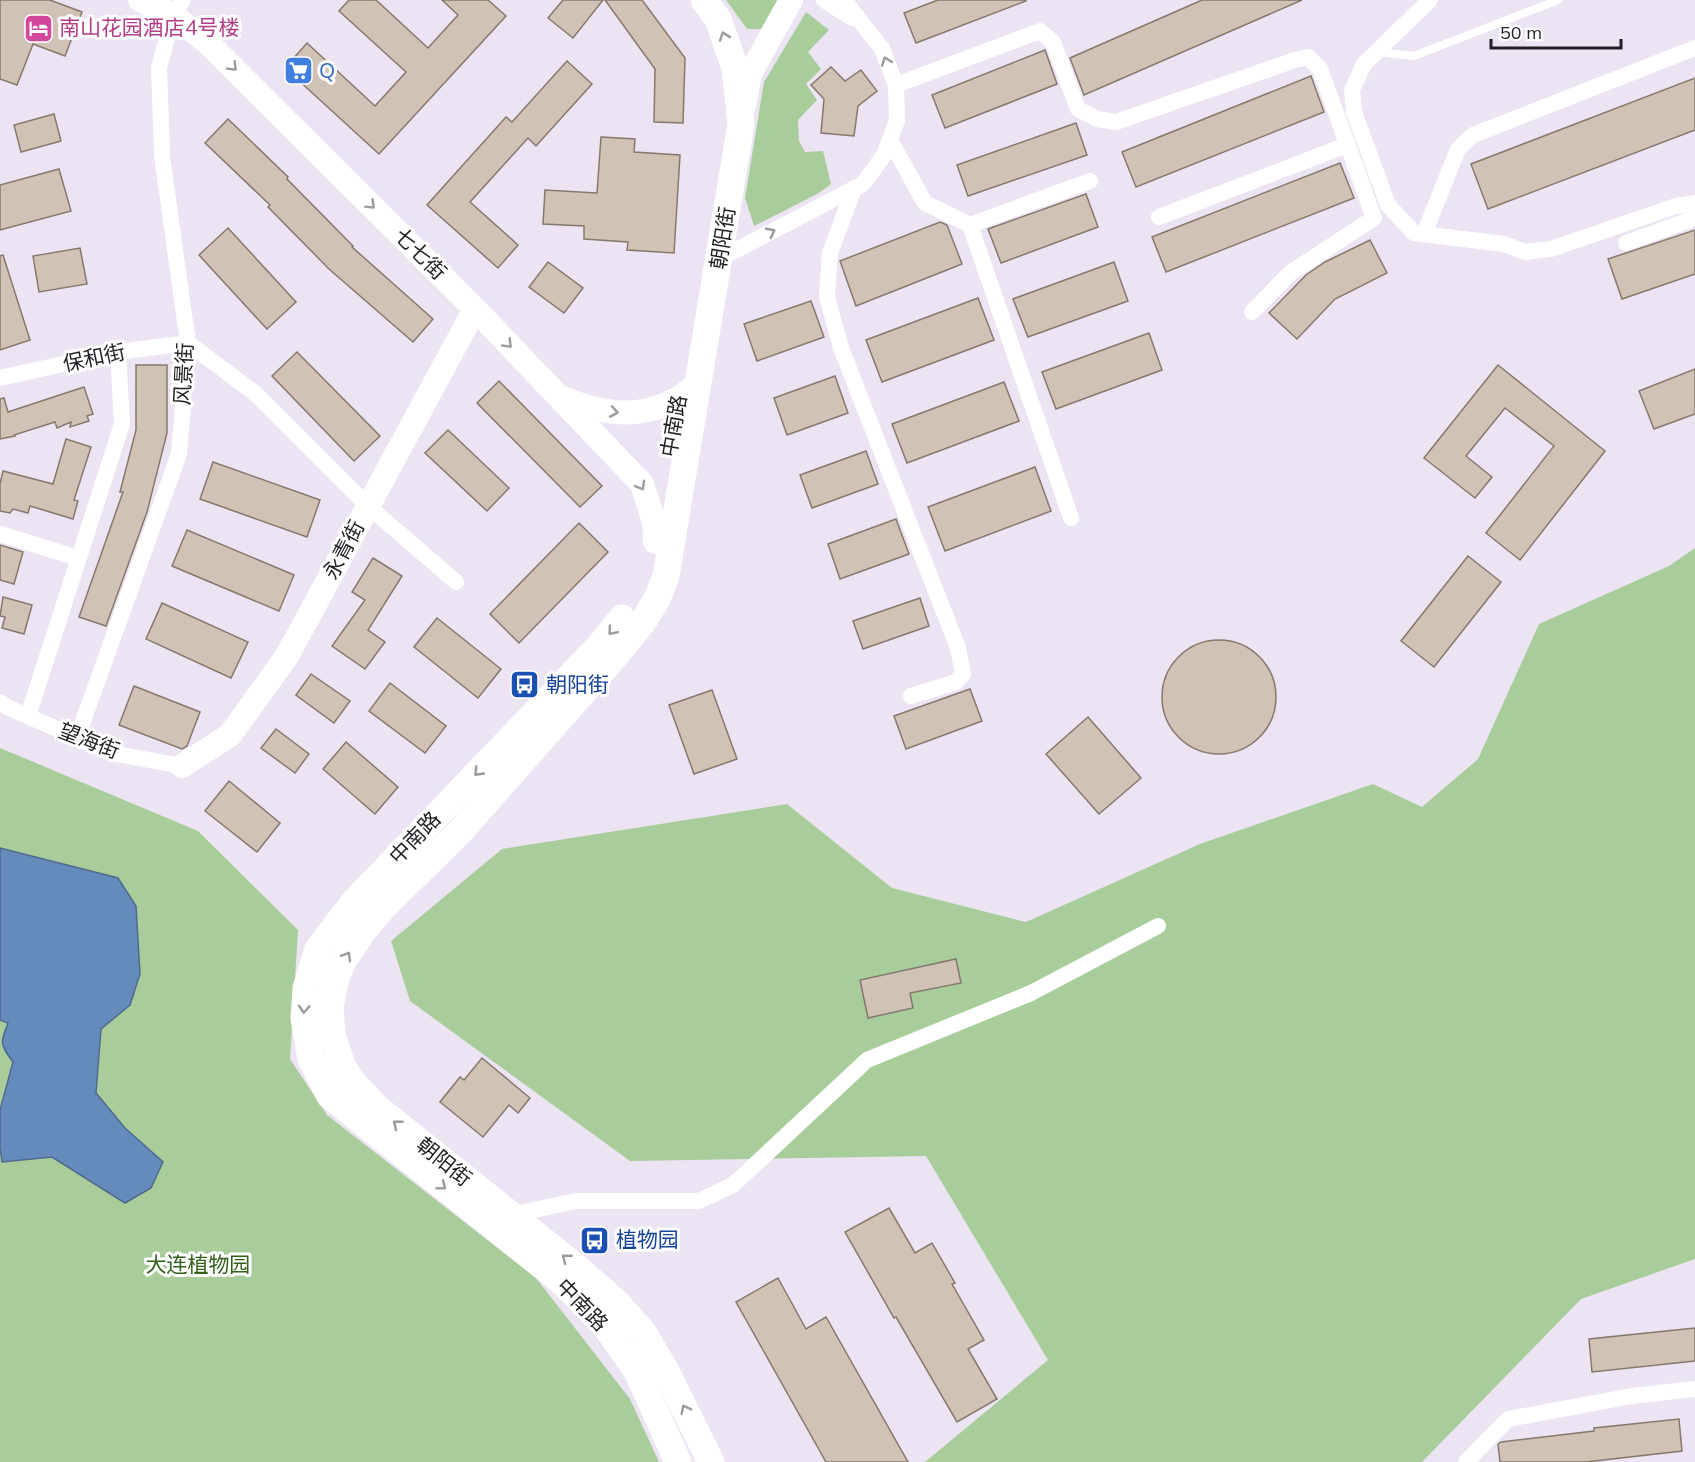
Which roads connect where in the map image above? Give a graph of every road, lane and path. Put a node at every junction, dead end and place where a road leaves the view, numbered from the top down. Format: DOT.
graph roads {
  1 [pos="140,0"];
  2 [pos="704,0"];
  3 [pos="791,0"];
  4 [pos="824,0"];
  5 [pos="844,0"];
  6 [pos="1430,0"];
  7 [pos="1558,0"];
  8 [pos="178,7"];
  9 [pos="861,24"];
  10 [pos="1695,48"];
  11 [pos="1377,52"];
  12 [pos="896,85"];
  13 [pos="741,124"];
  14 [pos="890,140"];
  15 [pos="1347,145"];
  16 [pos="1090,181"];
  17 [pos="854,188"];
  18 [pos="1695,203"];
  19 [pos="1159,217"];
  20 [pos="1695,218"];
  21 [pos="970,225"];
  22 [pos="1424,234"];
  23 [pos="1626,243"];
  24 [pos="719,259"];
  25 [pos="475,309"];
  26 [pos="1252,312"];
  27 [pos="188,343"];
  28 [pos="118,352"];
  29 [pos="0,378"];
  30 [pos="699,381"];
  31 [pos="558,396"];
  32 [pos="679,399"];
  33 [pos="368,506"];
  34 [pos="1071,518"];
  35 [pos="0,534"];
  36 [pos="655,542"];
  37 [pos="78,558"];
  38 [pos="456,582"];
  39 [pos="911,696"];
  40 [pos="0,702"];
  41 [pos="28,716"];
  42 [pos="77,738"];
  43 [pos="182,766"];
  44 [pos="1158,926"];
  45 [pos="511,1215"];
  46 [pos="1695,1389"];
  47 [pos="678,1462"];
  48 [pos="711,1462"];
  49 [pos="1466,1462"];
  1 -- 8 [label="main road, 七七街"];
  13 -- 2 [label="main road, 朝阳街, one-way"];
  3 -- 13 [label="main road"];
  4 -- 9 [label="street"];
  5 -- 9 [label="street"];
  6 -- 11 [label="street"];
  7 -- 11 [label="lane"];
  8 -- 25 [label="main road, 七七街, one-way"];
  8 -- 27 [label="street, 风景街"];
  12 -- 9 [label="street, one-way"];
  10 -- 22 [label="street"];
  11 -- 22 [label="street"];
  12 -- 14 [label="street"];
  12 -- 15 [label="street"];
  13 -- 24 [label="main road, 朝阳街"];
  13 -- 32 [label="main road, 中南路"];
  14 -- 17 [label="street"];
  14 -- 21 [label="street"];
  15 -- 19 [label="street"];
  15 -- 26 [label="street"];
  16 -- 21 [label="street"];
  24 -- 17 [label="street, one-way"];
  17 -- 39 [label="street"];
  18 -- 22 [label="street"];
  20 -- 23 [label="street"];
  21 -- 34 [label="street"];
  24 -- 30 [label="main road, 朝阳街"];
  25 -- 31 [label="main road, 七七街, one-way"];
  25 -- 33 [label="main road, 永青街"];
  27 -- 28 [label="street, 保和街"];
  27 -- 33 [label="street"];
  27 -- 42 [label="street, 风景街"];
  28 -- 29 [label="street, 保和街"];
  28 -- 37 [label="street"];
  30 -- 32 [label="main road"];
  45 -- 30 [label="main road, 朝阳街, one-way"];
  31 -- 32 [label="main road, one-way"];
  31 -- 36 [label="main road, 七七街, one-way"];
  32 -- 36 [label="main road, 中南路"];
  33 -- 38 [label="street"];
  33 -- 43 [label="main road, 永青街"];
  35 -- 37 [label="street"];
  36 -- 47 [label="main road, 中南路, one-way"];
  37 -- 41 [label="street"];
  40 -- 41 [label="street, 望海街"];
  41 -- 42 [label="street, 望海街"];
  42 -- 43 [label="street, 望海街"];
  44 -- 45 [label="street"];
  48 -- 45 [label="main road, 朝阳街, one-way"];
  46 -- 49 [label="street"];
}
